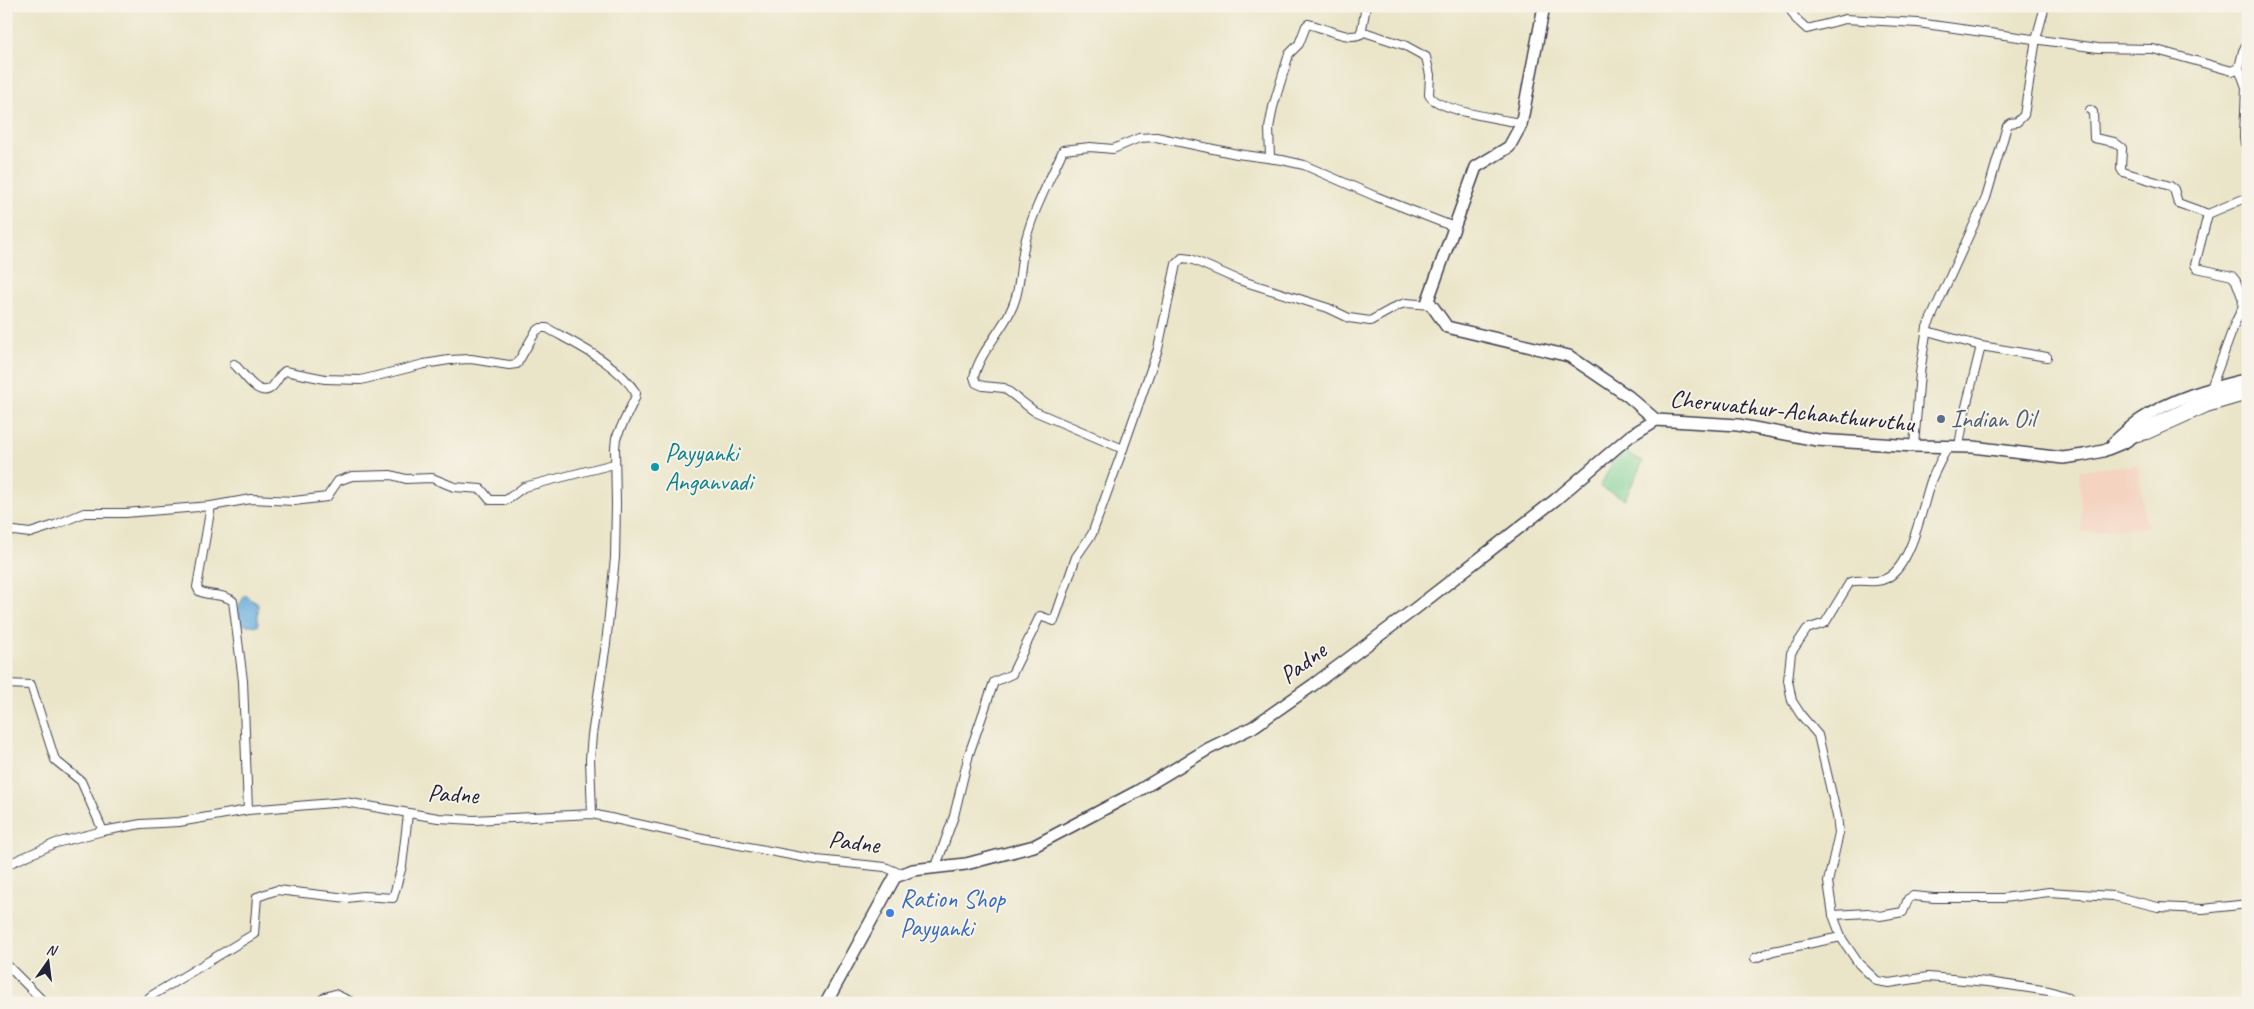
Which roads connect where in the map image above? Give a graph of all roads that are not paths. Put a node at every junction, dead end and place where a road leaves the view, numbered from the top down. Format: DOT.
graph roads {
  1 [pos="1366,6"];
  2 [pos="1544,6"];
  3 [pos="1788,6"];
  4 [pos="2045,6"];
  5 [pos="1361,31"];
  6 [pos="2036,39"];
  7 [pos="2248,41"];
  8 [pos="2239,68"];
  9 [pos="2090,110"];
  10 [pos="1521,123"];
  11 [pos="2248,145"];
  12 [pos="1270,158"];
  13 [pos="2248,197"];
  14 [pos="2208,214"];
  15 [pos="1454,226"];
  16 [pos="1431,305"];
  17 [pos="1927,331"];
  18 [pos="1981,346"];
  19 [pos="2047,357"];
  20 [pos="234,364"];
  21 [pos="2248,378"];
  22 [pos="2211,388"];
  23 [pos="2248,388"];
  24 [pos="2248,396"];
  25 [pos="1656,420"];
  26 [pos="2130,439"];
  27 [pos="1914,446"];
  28 [pos="1954,446"];
  29 [pos="1123,449"];
  30 [pos="2103,451"];
  31 [pos="614,464"];
  32 [pos="211,506"];
  33 [pos="6,530"];
  34 [pos="6,684"];
  35 [pos="248,810"];
  36 [pos="408,814"];
  37 [pos="592,814"];
  38 [pos="103,831"];
  39 [pos="6,865"];
  40 [pos="935,869"];
  41 [pos="900,874"];
  42 [pos="2248,904"];
  43 [pos="1833,915"];
  44 [pos="1842,937"];
  45 [pos="1755,958"];
  46 [pos="6,964"];
  47 [pos="45,1003"];
  48 [pos="143,1003"];
  49 [pos="318,1003"];
  50 [pos="354,1003"];
  51 [pos="826,1003"];
  52 [pos="2074,1003"];
  1 -- 5 [label="street"];
  2 -- 10 [label="main road"];
  3 -- 6 [label="street"];
  4 -- 6 [label="street"];
  5 -- 10 [label="street"];
  5 -- 12 [label="street"];
  6 -- 8 [label="street"];
  6 -- 17 [label="street"];
  7 -- 8 [label="street"];
  8 -- 11 [label="street"];
  9 -- 14 [label="street"];
  10 -- 15 [label="main road"];
  12 -- 15 [label="street"];
  12 -- 29 [label="street"];
  13 -- 14 [label="street"];
  14 -- 22 [label="street"];
  15 -- 16 [label="main road"];
  16 -- 25 [label="main road, Cheruvathur-Achanthuruthu"];
  16 -- 29 [label="street"];
  17 -- 18 [label="street"];
  17 -- 27 [label="street"];
  18 -- 19 [label="street"];
  18 -- 28 [label="street"];
  20 -- 31 [label="street"];
  21 -- 22 [label="main road"];
  22 -- 30 [label="main road"];
  23 -- 26 [label="main road, Cheruvathur-Achanthuruthu"];
  24 -- 26 [label="street"];
  25 -- 27 [label="main road, Cheruvathur-Achanthuruthu"];
  25 -- 40 [label="main road, Padne"];
  26 -- 30 [label="main road, Cheruvathur-Achanthuruthu"];
  27 -- 28 [label="main road, Cheruvathur-Achanthuruthu"];
  28 -- 30 [label="main road, Cheruvathur-Achanthuruthu"];
  28 -- 43 [label="street"];
  29 -- 40 [label="street"];
  31 -- 32 [label="street"];
  31 -- 37 [label="street"];
  32 -- 33 [label="street"];
  32 -- 35 [label="street"];
  34 -- 38 [label="street"];
  35 -- 36 [label="street, Padne"];
  35 -- 38 [label="street, Padne"];
  36 -- 37 [label="street, Padne"];
  36 -- 48 [label="street"];
  37 -- 41 [label="street, Padne"];
  38 -- 39 [label="street, Padne"];
  40 -- 41 [label="main road, Padne"];
  41 -- 51 [label="main road"];
  42 -- 43 [label="street"];
  43 -- 44 [label="street"];
  44 -- 45 [label="street"];
  44 -- 52 [label="street"];
  46 -- 47 [label="street"];
  49 -- 50 [label="street"];
}
